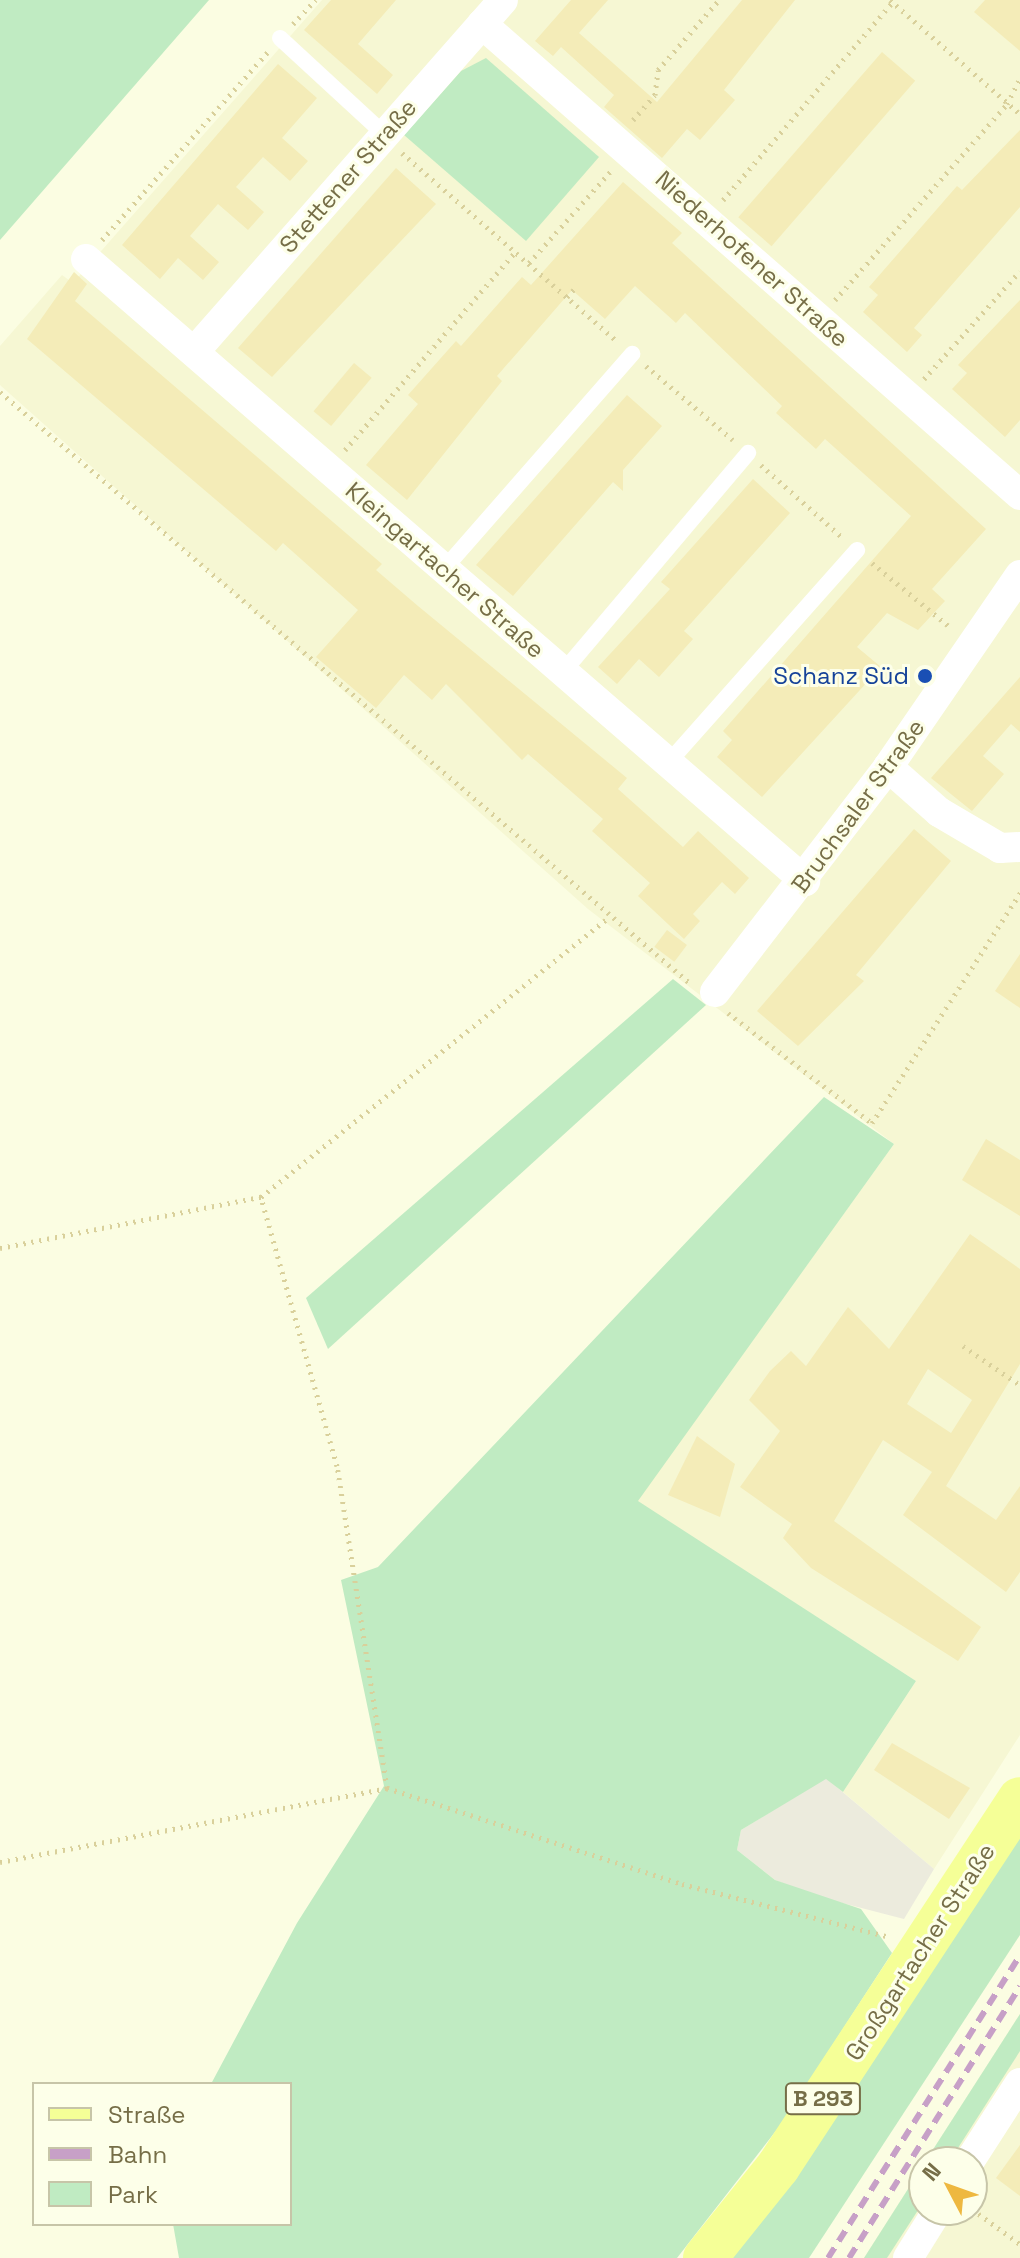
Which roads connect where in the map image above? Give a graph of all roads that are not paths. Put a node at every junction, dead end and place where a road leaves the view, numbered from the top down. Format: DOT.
graph roads {
  1 [pos="503,0"];
  2 [pos="482,24"];
  3 [pos="280,38"];
  4 [pos="384,136"];
  5 [pos="86,259"];
  6 [pos="194,352"];
  7 [pos="632,354"];
  8 [pos="748,453"];
  9 [pos="1020,495"];
  10 [pos="857,550"];
  11 [pos="444,569"];
  12 [pos="1020,575"];
  13 [pos="563,672"];
  14 [pos="668,763"];
  15 [pos="888,767"];
  16 [pos="1020,847"];
  17 [pos="805,881"];
  18 [pos="715,992"];
  19 [pos="1020,1799"];
  20 [pos="1020,2083"];
  21 [pos="979,2146"];
  22 [pos="928,2226"];
  23 [pos="705,2258"];
  24 [pos="908,2258"];
  1 -- 2 [label="street, Stettener Straße"];
  2 -- 4 [label="street, Stettener Straße"];
  2 -- 9 [label="street, Niederhofener Straße"];
  3 -- 4 [label="lane"];
  4 -- 6 [label="street, Stettener Straße"];
  5 -- 6 [label="street, Kleingartacher Straße"];
  6 -- 11 [label="street, Kleingartacher Straße"];
  7 -- 11 [label="lane"];
  8 -- 13 [label="lane"];
  10 -- 14 [label="lane"];
  11 -- 13 [label="street, Kleingartacher Straße"];
  12 -- 15 [label="street, Bruchsaler Straße"];
  13 -- 14 [label="street, Kleingartacher Straße"];
  14 -- 17 [label="street, Kleingartacher Straße"];
  15 -- 16 [label="street"];
  15 -- 17 [label="street, Bruchsaler Straße"];
  17 -- 18 [label="street, Bruchsaler Straße"];
  19 -- 23 [label="main road, Großgartacher Straße / B 293"];
  20 -- 21 [label="street"];
  22 -- 24 [label="street"];
}
